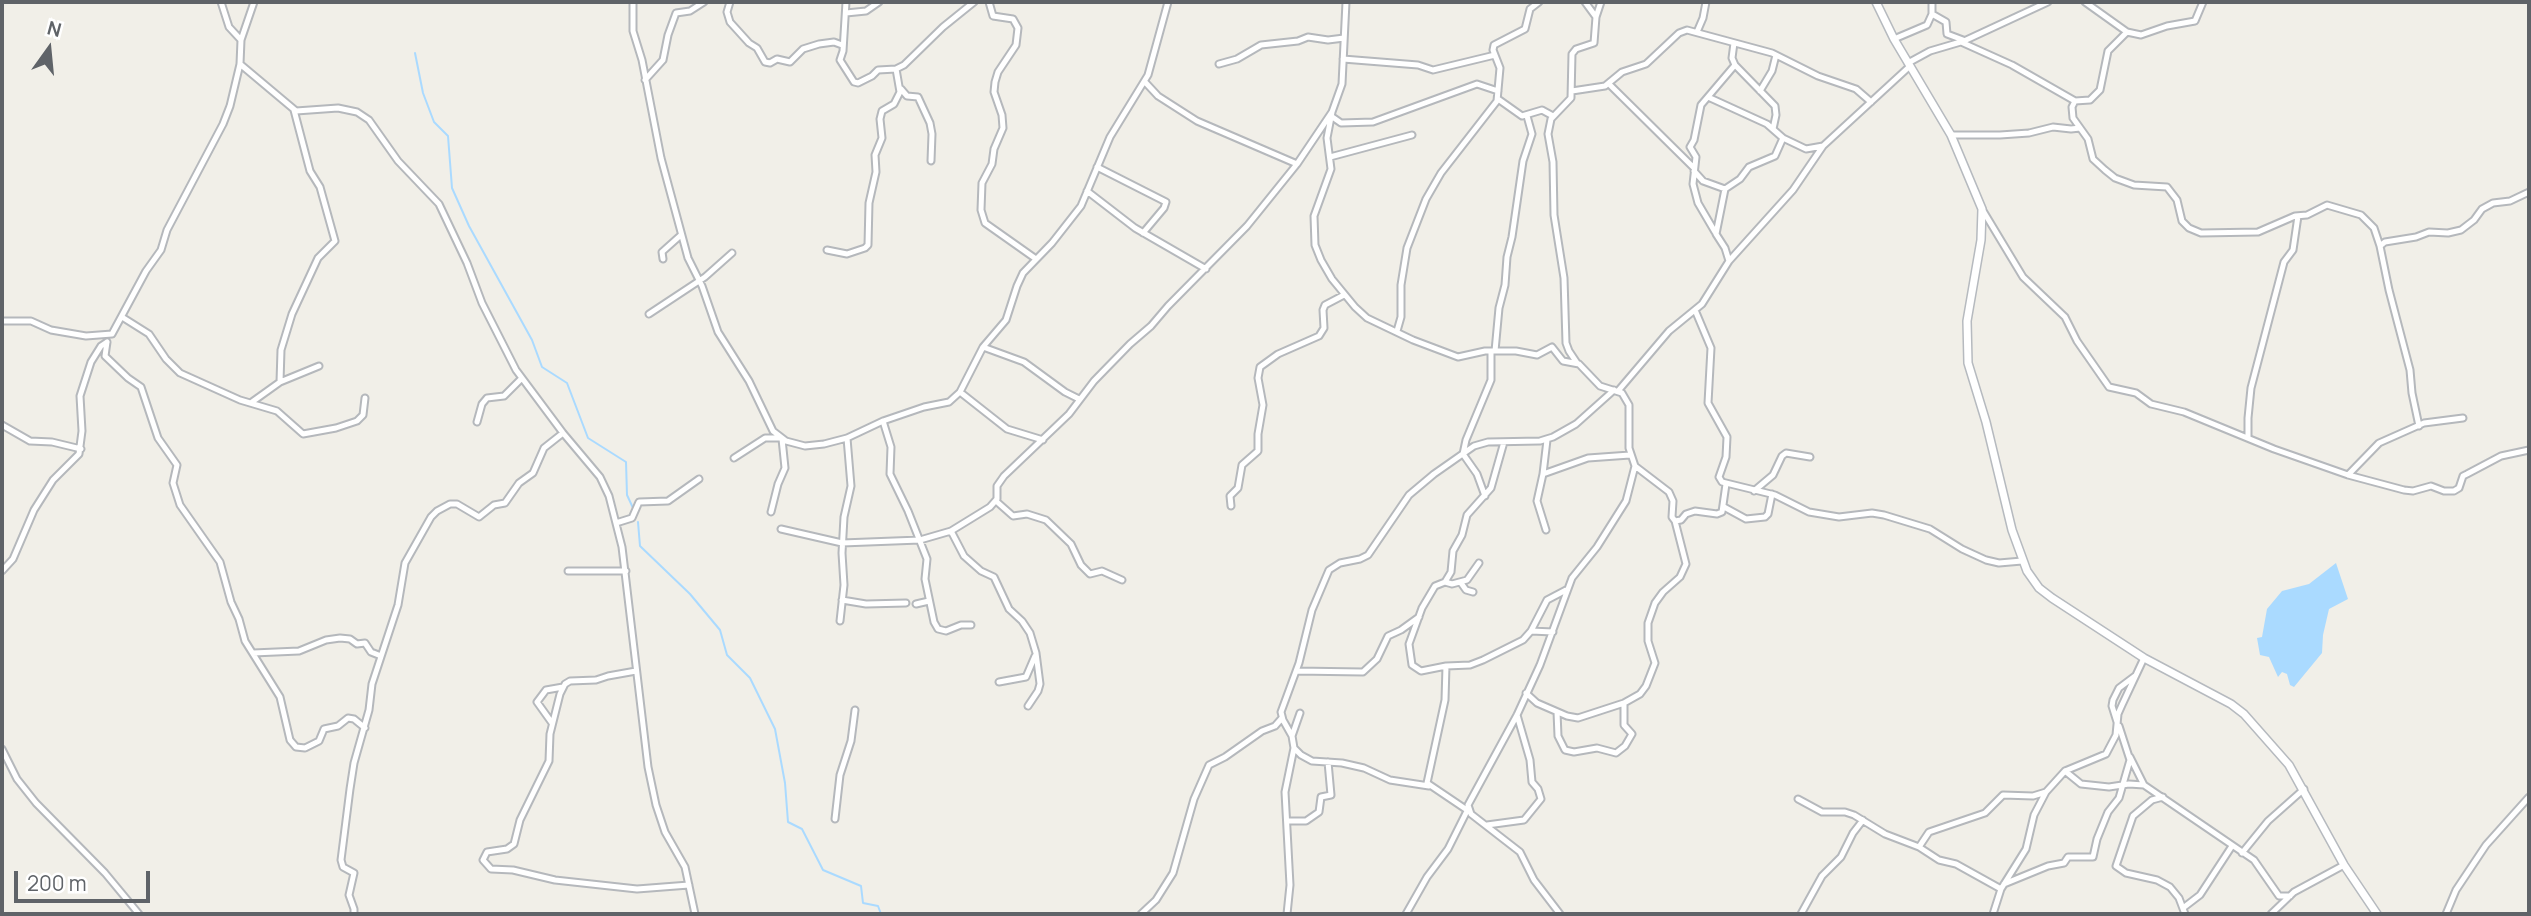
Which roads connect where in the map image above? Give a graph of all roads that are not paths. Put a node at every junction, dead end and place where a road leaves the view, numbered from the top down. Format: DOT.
graph roads {
  1 [pos="221,2"];
  2 [pos="254,2"];
  3 [pos="633,2"];
  4 [pos="704,2"];
  5 [pos="730,2"];
  6 [pos="846,2"];
  7 [pos="879,2"];
  8 [pos="974,2"];
  9 [pos="989,2"];
  10 [pos="1168,2"];
  11 [pos="1346,2"];
  12 [pos="1539,2"];
  13 [pos="1585,2"];
  14 [pos="1601,2"];
  15 [pos="1706,2"];
  16 [pos="1876,2"];
  17 [pos="1932,2"];
  18 [pos="2048,2"];
  19 [pos="2085,2"];
  20 [pos="2203,2"];
  21 [pos="846,13"];
  22 [pos="1932,14"];
  23 [pos="1596,17"];
  24 [pos="1697,32"];
  25 [pos="2127,32"];
  26 [pos="1343,38"];
  27 [pos="1894,38"];
  28 [pos="241,40"];
  29 [pos="1963,41"];
  30 [pos="1734,43"];
  31 [pos="842,45"];
  32 [pos="1494,55"];
  33 [pos="1776,55"];
  34 [pos="1343,59"];
  35 [pos="240,64"];
  36 [pos="1219,64"];
  37 [pos="1909,64"];
  38 [pos="1735,65"];
  39 [pos="896,69"];
  40 [pos="645,80"];
  41 [pos="1145,82"];
  42 [pos="1609,84"];
  43 [pos="901,89"];
  44 [pos="1499,91"];
  45 [pos="1572,91"];
  46 [pos="1760,91"];
  47 [pos="1707,97"];
  48 [pos="1498,99"];
  49 [pos="1871,102"];
  50 [pos="2075,102"];
  51 [pos="294,110"];
  52 [pos="1332,114"];
  53 [pos="1553,116"];
  54 [pos="1527,117"];
  55 [pos="2080,128"];
  56 [pos="1773,129"];
  57 [pos="1532,134"];
  58 [pos="1548,134"];
  59 [pos="1412,135"];
  60 [pos="1951,135"];
  61 [pos="1783,138"];
  62 [pos="1823,146"];
  63 [pos="1330,157"];
  64 [pos="931,161"];
  65 [pos="1297,164"];
  66 [pos="1097,167"];
  67 [pos="1694,170"];
  68 [pos="1725,189"];
  69 [pos="1087,191"];
  70 [pos="2529,192"];
  71 [pos="1982,209"];
  72 [pos="2298,216"];
  73 [pos="1143,233"];
  74 [pos="1716,234"];
  75 [pos="681,235"];
  76 [pos="2380,246"];
  77 [pos="827,250"];
  78 [pos="732,253"];
  79 [pos="663,259"];
  80 [pos="1036,259"];
  81 [pos="1729,261"];
  82 [pos="1206,269"];
  83 [pos="699,280"];
  84 [pos="1344,295"];
  85 [pos="1695,310"];
  86 [pos="649,314"];
  87 [pos="122,317"];
  88 [pos="2,321"];
  89 [pos="1397,331"];
  90 [pos="112,334"];
  91 [pos="107,342"];
  92 [pos="983,347"];
  93 [pos="99,351"];
  94 [pos="1493,351"];
  95 [pos="105,356"];
  96 [pos="1577,363"];
  97 [pos="319,366"];
  98 [pos="522,378"];
  99 [pos="281,382"];
  100 [pos="1616,390"];
  101 [pos="960,392"];
  102 [pos="365,398"];
  103 [pos="1079,399"];
  104 [pos="252,402"];
  105 [pos="2463,418"];
  106 [pos="883,421"];
  107 [pos="477,422"];
  108 [pos="2,425"];
  109 [pos="2419,426"];
  110 [pos="563,433"];
  111 [pos="780,438"];
  112 [pos="847,438"];
  113 [pos="2248,438"];
  114 [pos="1043,440"];
  115 [pos="1547,440"];
  116 [pos="1504,442"];
  117 [pos="81,449"];
  118 [pos="2529,450"];
  119 [pos="1463,454"];
  120 [pos="1630,455"];
  121 [pos="1810,457"];
  122 [pos="734,458"];
  123 [pos="1635,466"];
  124 [pos="1543,474"];
  125 [pos="2348,475"];
  126 [pos="699,479"];
  127 [pos="1726,484"];
  128 [pos="1754,491"];
  129 [pos="1772,494"];
  130 [pos="1485,496"];
  131 [pos="996,501"];
  132 [pos="1231,506"];
  133 [pos="1724,507"];
  134 [pos="771,512"];
  135 [pos="1675,521"];
  136 [pos="616,523"];
  137 [pos="781,528"];
  138 [pos="1546,530"];
  139 [pos="951,531"];
  140 [pos="920,540"];
  141 [pos="842,543"];
  142 [pos="2022,562"];
  143 [pos="1479,563"];
  144 [pos="2,571"];
  145 [pos="568,571"];
  146 [pos="626,571"];
  147 [pos="1122,580"];
  148 [pos="1445,582"];
  149 [pos="1461,583"];
  150 [pos="1566,590"];
  151 [pos="1474,592"];
  152 [pos="842,600"];
  153 [pos="929,601"];
  154 [pos="906,603"];
  155 [pos="916,604"];
  156 [pos="1419,617"];
  157 [pos="840,621"];
  158 [pos="971,625"];
  159 [pos="1531,631"];
  160 [pos="1553,632"];
  161 [pos="253,653"];
  162 [pos="1036,653"];
  163 [pos="380,656"];
  164 [pos="2144,658"];
  165 [pos="1446,666"];
  166 [pos="636,671"];
  167 [pos="1296,671"];
  168 [pos="2134,676"];
  169 [pos="999,682"];
  170 [pos="563,687"];
  171 [pos="1526,693"];
  172 [pos="1624,703"];
  173 [pos="1028,706"];
  174 [pos="855,710"];
  175 [pos="1557,712"];
  176 [pos="1300,713"];
  177 [pos="1517,715"];
  178 [pos="1282,718"];
  179 [pos="552,723"];
  180 [pos="2118,724"];
  181 [pos="365,728"];
  182 [pos="1292,736"];
  183 [pos="1294,748"];
  184 [pos="2,749"];
  185 [pos="2130,756"];
  186 [pos="1328,762"];
  187 [pos="2065,771"];
  188 [pos="2123,785"];
  189 [pos="2144,785"];
  190 [pos="1429,786"];
  191 [pos="2304,789"];
  192 [pos="2046,792"];
  193 [pos="2163,797"];
  194 [pos="2529,797"];
  195 [pos="1798,799"];
  196 [pos="1468,809"];
  197 [pos="835,820"];
  198 [pos="1863,820"];
  199 [pos="1287,821"];
  200 [pos="1487,825"];
  201 [pos="1919,846"];
  202 [pos="2232,846"];
  203 [pos="2242,853"];
  204 [pos="2344,865"];
  205 [pos="688,885"];
  206 [pos="2002,887"];
  207 [pos="2290,896"];
  208 [pos="2184,911"];
  209 [pos="139,914"];
  210 [pos="354,914"];
  211 [pos="695,914"];
  212 [pos="1141,914"];
  213 [pos="1287,914"];
  214 [pos="1406,914"];
  215 [pos="1560,914"];
  216 [pos="1801,914"];
  217 [pos="1993,914"];
  218 [pos="2271,914"];
  219 [pos="2377,914"];
  220 [pos="2446,914"];
  1 -- 28 [label="street"];
  2 -- 28 [label="street"];
  3 -- 40 [label="street"];
  4 -- 40 [label="street"];
  5 -- 31 [label="street"];
  6 -- 21 [label="street"];
  7 -- 21 [label="street"];
  8 -- 39 [label="street"];
  9 -- 80 [label="street"];
  10 -- 41 [label="street"];
  11 -- 26 [label="street"];
  12 -- 32 [label="street"];
  13 -- 23 [label="street"];
  14 -- 23 [label="street"];
  15 -- 24 [label="street"];
  16 -- 27 [label="street"];
  17 -- 22 [label="street"];
  18 -- 29 [label="street"];
  19 -- 25 [label="street"];
  20 -- 25 [label="street"];
  21 -- 31 [label="street"];
  22 -- 27 [label="street"];
  22 -- 29 [label="street"];
  23 -- 45 [label="street"];
  24 -- 30 [label="street"];
  24 -- 42 [label="street"];
  25 -- 50 [label="street"];
  26 -- 34 [label="street"];
  26 -- 36 [label="street"];
  27 -- 37 [label="street"];
  28 -- 35 [label="street"];
  29 -- 37 [label="street"];
  29 -- 50 [label="street"];
  30 -- 33 [label="street"];
  30 -- 38 [label="street"];
  31 -- 39 [label="street"];
  32 -- 34 [label="street"];
  32 -- 44 [label="street"];
  33 -- 46 [label="street"];
  33 -- 49 [label="street"];
  34 -- 52 [label="street"];
  35 -- 51 [label="street"];
  35 -- 87 [label="street"];
  37 -- 49 [label="street"];
  37 -- 60 [label="street"];
  38 -- 46 [label="street"];
  38 -- 47 [label="street"];
  39 -- 43 [label="street"];
  40 -- 75 [label="street"];
  41 -- 65 [label="street"];
  41 -- 66 [label="street"];
  42 -- 45 [label="street"];
  42 -- 67 [label="street"];
  43 -- 64 [label="street"];
  43 -- 77 [label="street"];
  44 -- 48 [label="street"];
  44 -- 52 [label="street"];
  45 -- 53 [label="street"];
  46 -- 56 [label="street"];
  47 -- 56 [label="street"];
  47 -- 67 [label="street"];
  48 -- 54 [label="street"];
  48 -- 89 [label="street"];
  49 -- 62 [label="street"];
  50 -- 55 [label="street"];
  51 -- 98 [label="street"];
  51 -- 99 [label="street"];
  52 -- 63 [label="street"];
  52 -- 65 [label="street"];
  53 -- 54 [label="street"];
  53 -- 58 [label="street"];
  54 -- 57 [label="street"];
  55 -- 60 [label="street"];
  55 -- 72 [label="street"];
  56 -- 61 [label="street"];
  57 -- 58 [label="street"];
  57 -- 94 [label="street"];
  58 -- 96 [label="street"];
  59 -- 63 [label="street"];
  60 -- 71 [label="street"];
  61 -- 62 [label="street"];
  61 -- 68 [label="street"];
  62 -- 81 [label="street"];
  63 -- 84 [label="street"];
  65 -- 82 [label="street"];
  66 -- 69 [label="street"];
  66 -- 73 [label="street"];
  67 -- 68 [label="street"];
  67 -- 74 [label="street"];
  68 -- 74 [label="street"];
  69 -- 73 [label="street"];
  69 -- 80 [label="street"];
  70 -- 76 [label="street"];
  71 -- 113 [label="street"];
  71 -- 142 [label="street"];
  72 -- 76 [label="street"];
  72 -- 113 [label="street"];
  73 -- 82 [label="street"];
  74 -- 81 [label="street"];
  75 -- 79 [label="street"];
  75 -- 83 [label="street"];
  76 -- 109 [label="street"];
  78 -- 83 [label="street"];
  80 -- 92 [label="street"];
  81 -- 85 [label="street"];
  82 -- 103 [label="street"];
  83 -- 86 [label="street"];
  83 -- 111 [label="street"];
  84 -- 89 [label="street"];
  84 -- 132 [label="street"];
  85 -- 100 [label="street"];
  85 -- 127 [label="street"];
  87 -- 90 [label="street"];
  87 -- 104 [label="street"];
  88 -- 90 [label="street"];
  89 -- 94 [label="street"];
  90 -- 91 [label="street"];
  91 -- 93 [label="street"];
  91 -- 95 [label="street"];
  92 -- 101 [label="street"];
  92 -- 103 [label="street"];
  93 -- 95 [label="street"];
  93 -- 117 [label="street"];
  94 -- 96 [label="street"];
  94 -- 119 [label="street"];
  95 -- 161 [label="street"];
  96 -- 100 [label="street"];
  97 -- 99 [label="street"];
  98 -- 107 [label="street"];
  98 -- 110 [label="street"];
  99 -- 104 [label="street"];
  100 -- 115 [label="street"];
  100 -- 120 [label="street"];
  101 -- 106 [label="street"];
  101 -- 114 [label="street"];
  102 -- 104 [label="street"];
  103 -- 114 [label="street"];
  105 -- 109 [label="street"];
  106 -- 112 [label="street"];
  106 -- 140 [label="street"];
  108 -- 117 [label="street"];
  109 -- 125 [label="street"];
  110 -- 136 [label="street"];
  110 -- 163 [label="street"];
  111 -- 112 [label="street"];
  111 -- 122 [label="street"];
  111 -- 134 [label="street"];
  112 -- 141 [label="street"];
  113 -- 125 [label="street"];
  114 -- 131 [label="street"];
  115 -- 116 [label="street"];
  115 -- 124 [label="street"];
  116 -- 119 [label="street"];
  116 -- 130 [label="street"];
  117 -- 144 [label="street"];
  118 -- 125 [label="street"];
  119 -- 130 [label="street"];
  119 -- 167 [label="street"];
  120 -- 123 [label="street"];
  120 -- 124 [label="street"];
  121 -- 128 [label="street"];
  123 -- 135 [label="street"];
  123 -- 150 [label="street"];
  124 -- 138 [label="street"];
  126 -- 136 [label="street"];
  127 -- 128 [label="street"];
  127 -- 133 [label="street"];
  128 -- 129 [label="street"];
  129 -- 133 [label="street"];
  129 -- 142 [label="street"];
  130 -- 148 [label="street"];
  131 -- 139 [label="street"];
  131 -- 147 [label="street"];
  133 -- 135 [label="street"];
  135 -- 172 [label="street"];
  136 -- 146 [label="street"];
  137 -- 141 [label="street"];
  139 -- 140 [label="street"];
  139 -- 162 [label="street"];
  140 -- 141 [label="street"];
  140 -- 153 [label="street"];
  141 -- 152 [label="street"];
  142 -- 164 [label="street"];
  143 -- 149 [label="street"];
  145 -- 146 [label="street"];
  146 -- 166 [label="street"];
  148 -- 149 [label="street"];
  148 -- 156 [label="street"];
  149 -- 151 [label="street"];
  150 -- 159 [label="street"];
  150 -- 160 [label="street"];
  152 -- 154 [label="street"];
  152 -- 157 [label="street"];
  153 -- 155 [label="street"];
  153 -- 158 [label="street"];
  156 -- 165 [label="street"];
  156 -- 167 [label="street"];
  159 -- 160 [label="street"];
  159 -- 165 [label="street"];
  160 -- 171 [label="street"];
  161 -- 163 [label="street"];
  161 -- 181 [label="street"];
  162 -- 169 [label="street"];
  162 -- 173 [label="street"];
  163 -- 181 [label="street"];
  164 -- 168 [label="street"];
  164 -- 191 [label="street"];
  165 -- 190 [label="street"];
  166 -- 170 [label="street"];
  166 -- 205 [label="street"];
  167 -- 178 [label="street"];
  168 -- 180 [label="street"];
  168 -- 180 [label="street"];
  170 -- 179 [label="street"];
  170 -- 179 [label="street"];
  171 -- 175 [label="street"];
  171 -- 177 [label="street"];
  172 -- 175 [label="street"];
  172 -- 175 [label="street"];
  174 -- 197 [label="street"];
  176 -- 182 [label="street"];
  177 -- 196 [label="street"];
  177 -- 200 [label="street"];
  178 -- 182 [label="street"];
  178 -- 212 [label="street"];
  179 -- 205 [label="street"];
  180 -- 185 [label="street"];
  180 -- 187 [label="street"];
  181 -- 210 [label="street"];
  182 -- 183 [label="street"];
  183 -- 186 [label="street"];
  183 -- 199 [label="street"];
  184 -- 209 [label="street"];
  185 -- 188 [label="street"];
  185 -- 189 [label="street"];
  186 -- 190 [label="street"];
  186 -- 199 [label="street"];
  187 -- 188 [label="street"];
  187 -- 192 [label="street"];
  188 -- 189 [label="street"];
  188 -- 206 [label="street"];
  189 -- 193 [label="street"];
  190 -- 196 [label="street"];
  191 -- 203 [label="street"];
  191 -- 204 [label="street"];
  192 -- 201 [label="street"];
  192 -- 206 [label="street"];
  193 -- 202 [label="street"];
  193 -- 208 [label="street"];
  194 -- 220 [label="street"];
  195 -- 198 [label="street"];
  196 -- 200 [label="street"];
  196 -- 214 [label="street"];
  198 -- 201 [label="street"];
  198 -- 216 [label="street"];
  199 -- 213 [label="street"];
  200 -- 215 [label="street"];
  201 -- 206 [label="street"];
  202 -- 203 [label="street"];
  202 -- 208 [label="street"];
  203 -- 207 [label="street"];
  204 -- 207 [label="street"];
  204 -- 219 [label="street"];
  205 -- 211 [label="street"];
  206 -- 217 [label="street"];
  207 -- 218 [label="street"];
}
